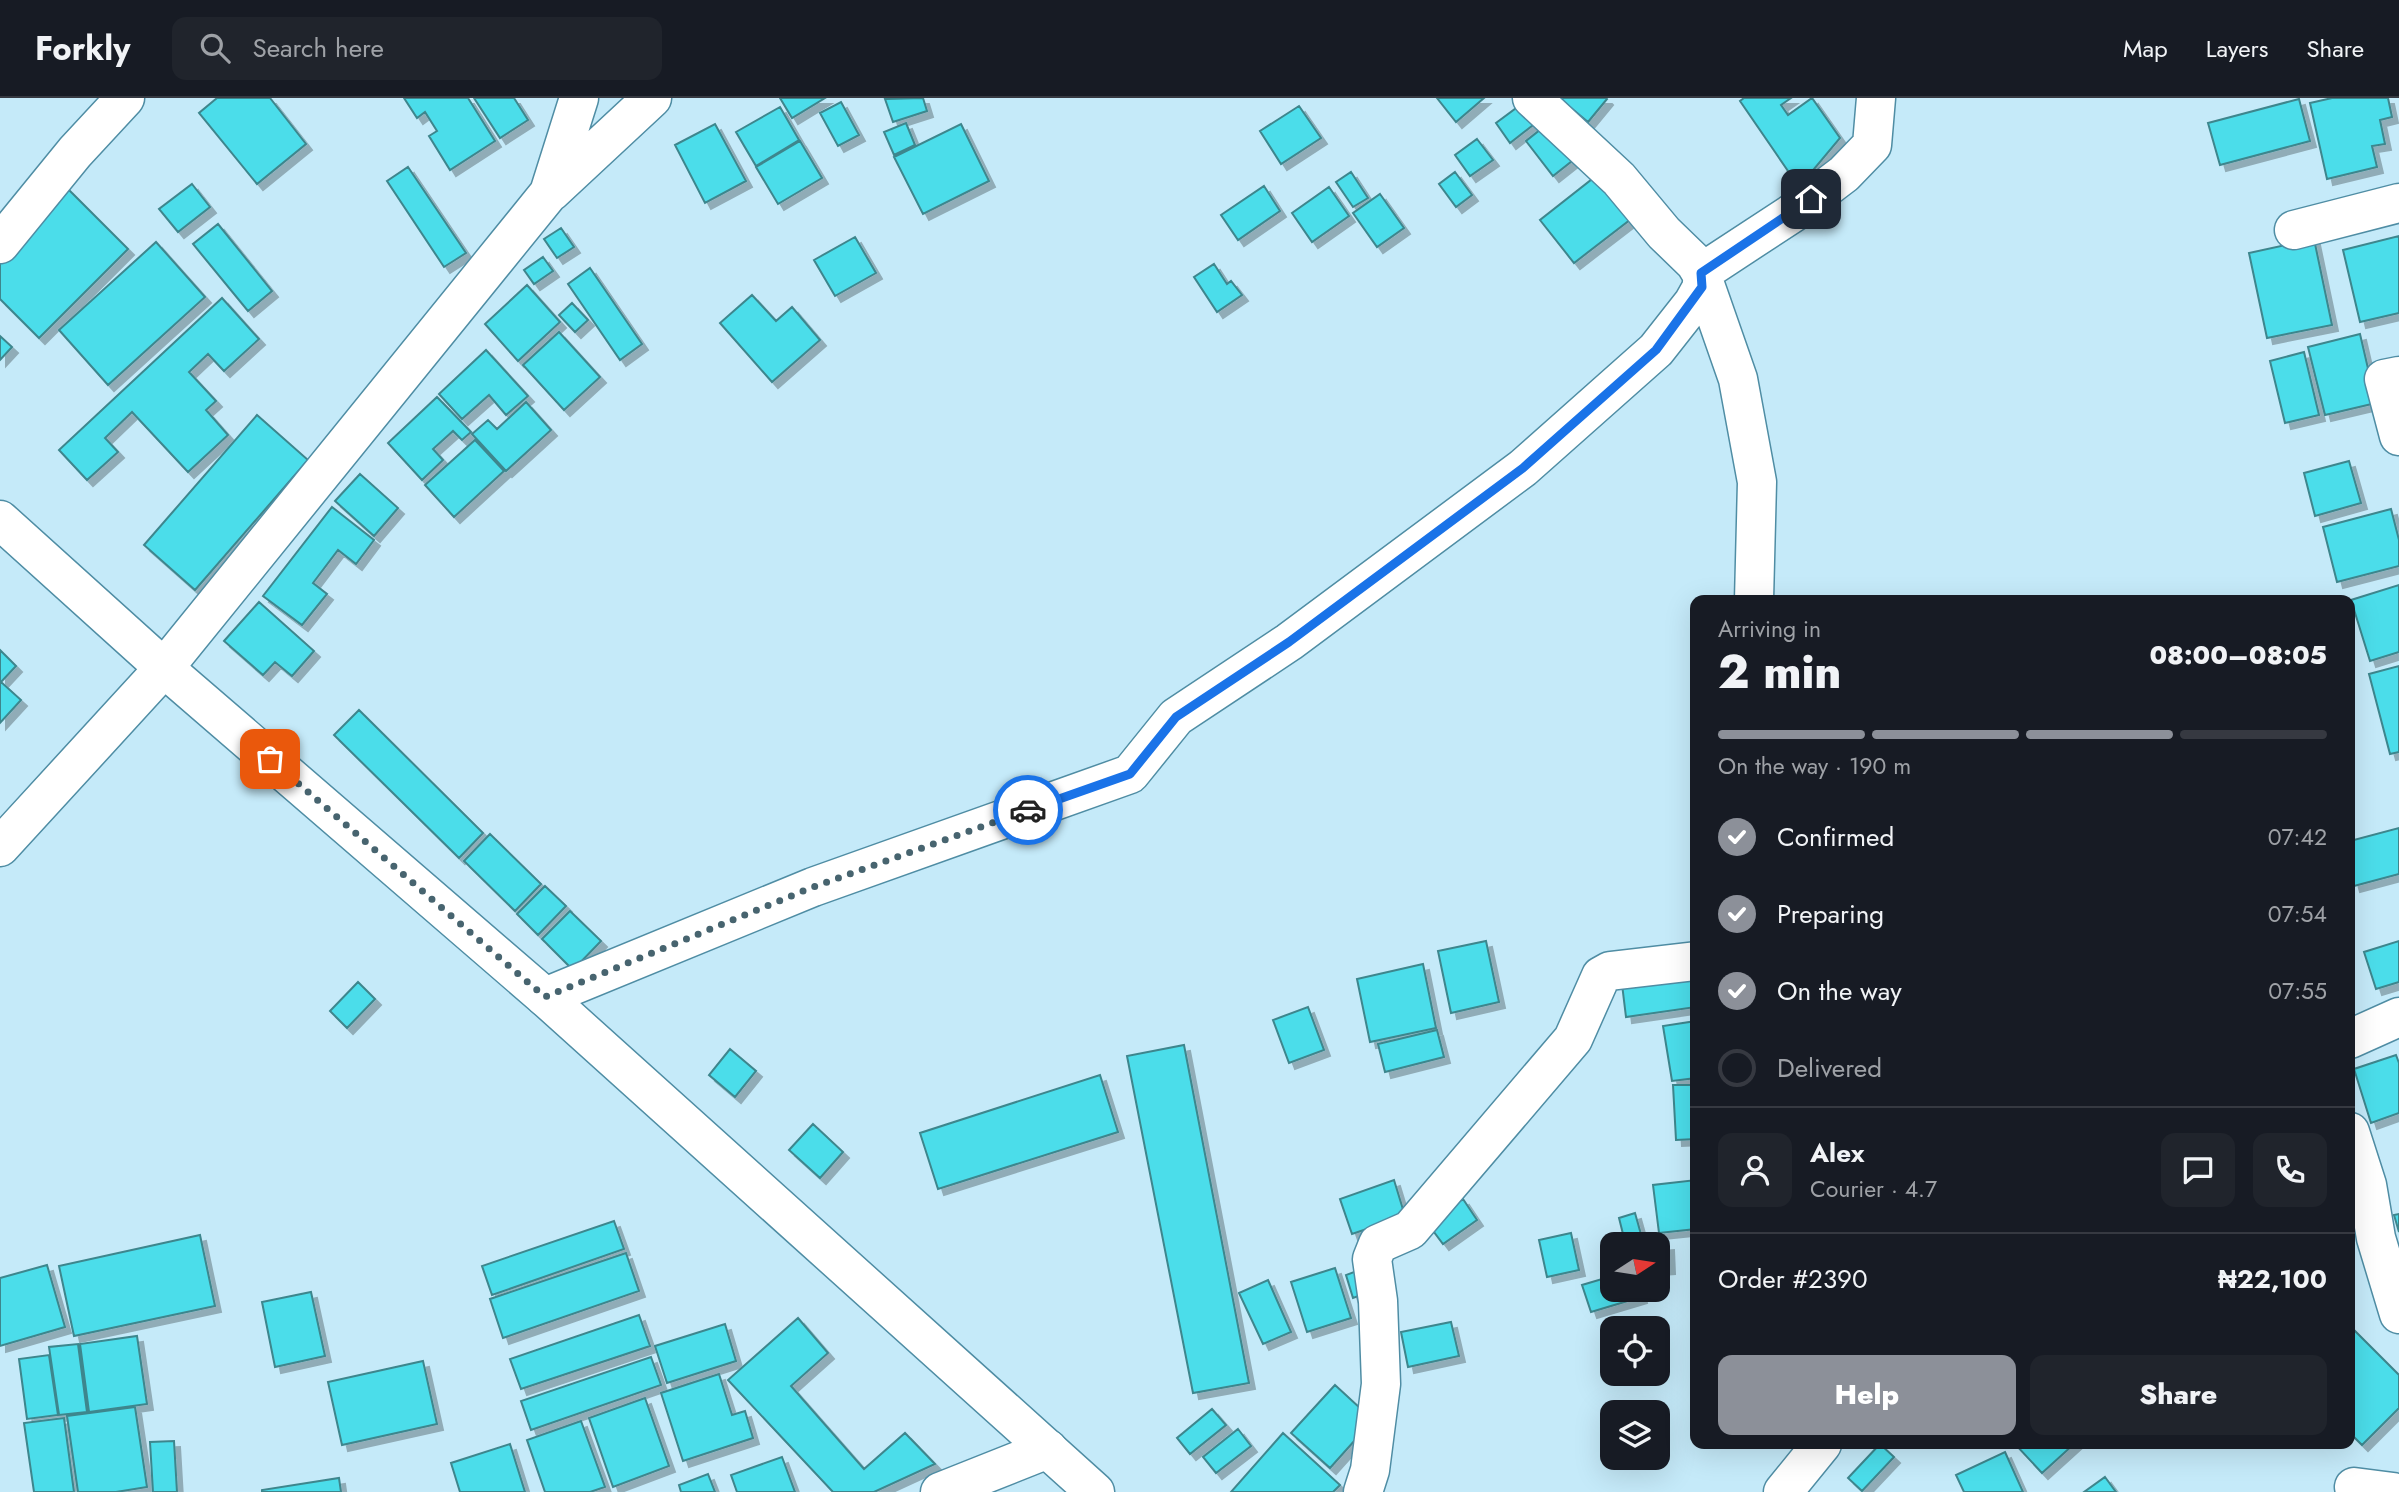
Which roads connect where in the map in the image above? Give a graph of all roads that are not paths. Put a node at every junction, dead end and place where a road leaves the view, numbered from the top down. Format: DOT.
graph roads {
  1 [pos="125,98"];
  2 [pos="579,98"];
  3 [pos="652,98"];
  4 [pos="1532,98"];
  5 [pos="1876,98"];
  6 [pos="549,193"];
  7 [pos="2399,203"];
  8 [pos="2294,230"];
  9 [pos="0,244"];
  10 [pos="1702,277"];
  11 [pos="2399,376"];
  12 [pos="2399,436"];
  13 [pos="0,520"];
  14 [pos="1754,595"];
  15 [pos="164,668"];
  16 [pos="0,847"];
  17 [pos="1690,962"];
  18 [pos="545,997"];
  19 [pos="2399,1017"];
  20 [pos="2355,1037"];
  21 [pos="2355,1148"];
  22 [pos="2399,1314"];
  23 [pos="1048,1449"];
  24 [pos="1818,1449"];
  25 [pos="2354,1487"];
  26 [pos="940,1492"];
  27 [pos="1095,1492"];
  28 [pos="1363,1492"];
  29 [pos="1783,1492"];
  30 [pos="2393,1492"];
  1 -- 9 [label="street"];
  2 -- 6 [label="street"];
  3 -- 6 [label="street"];
  4 -- 10 [label="street"];
  5 -- 10 [label="street"];
  6 -- 15 [label="street"];
  7 -- 8 [label="street"];
  10 -- 14 [label="street"];
  10 -- 18 [label="street"];
  11 -- 12 [label="street"];
  13 -- 15 [label="street"];
  15 -- 16 [label="street"];
  15 -- 18 [label="street"];
  17 -- 28 [label="street"];
  18 -- 23 [label="street"];
  19 -- 20 [label="street"];
  21 -- 22 [label="street"];
  23 -- 26 [label="street"];
  23 -- 27 [label="street"];
  24 -- 29 [label="street"];
  25 -- 30 [label="street"];
}
